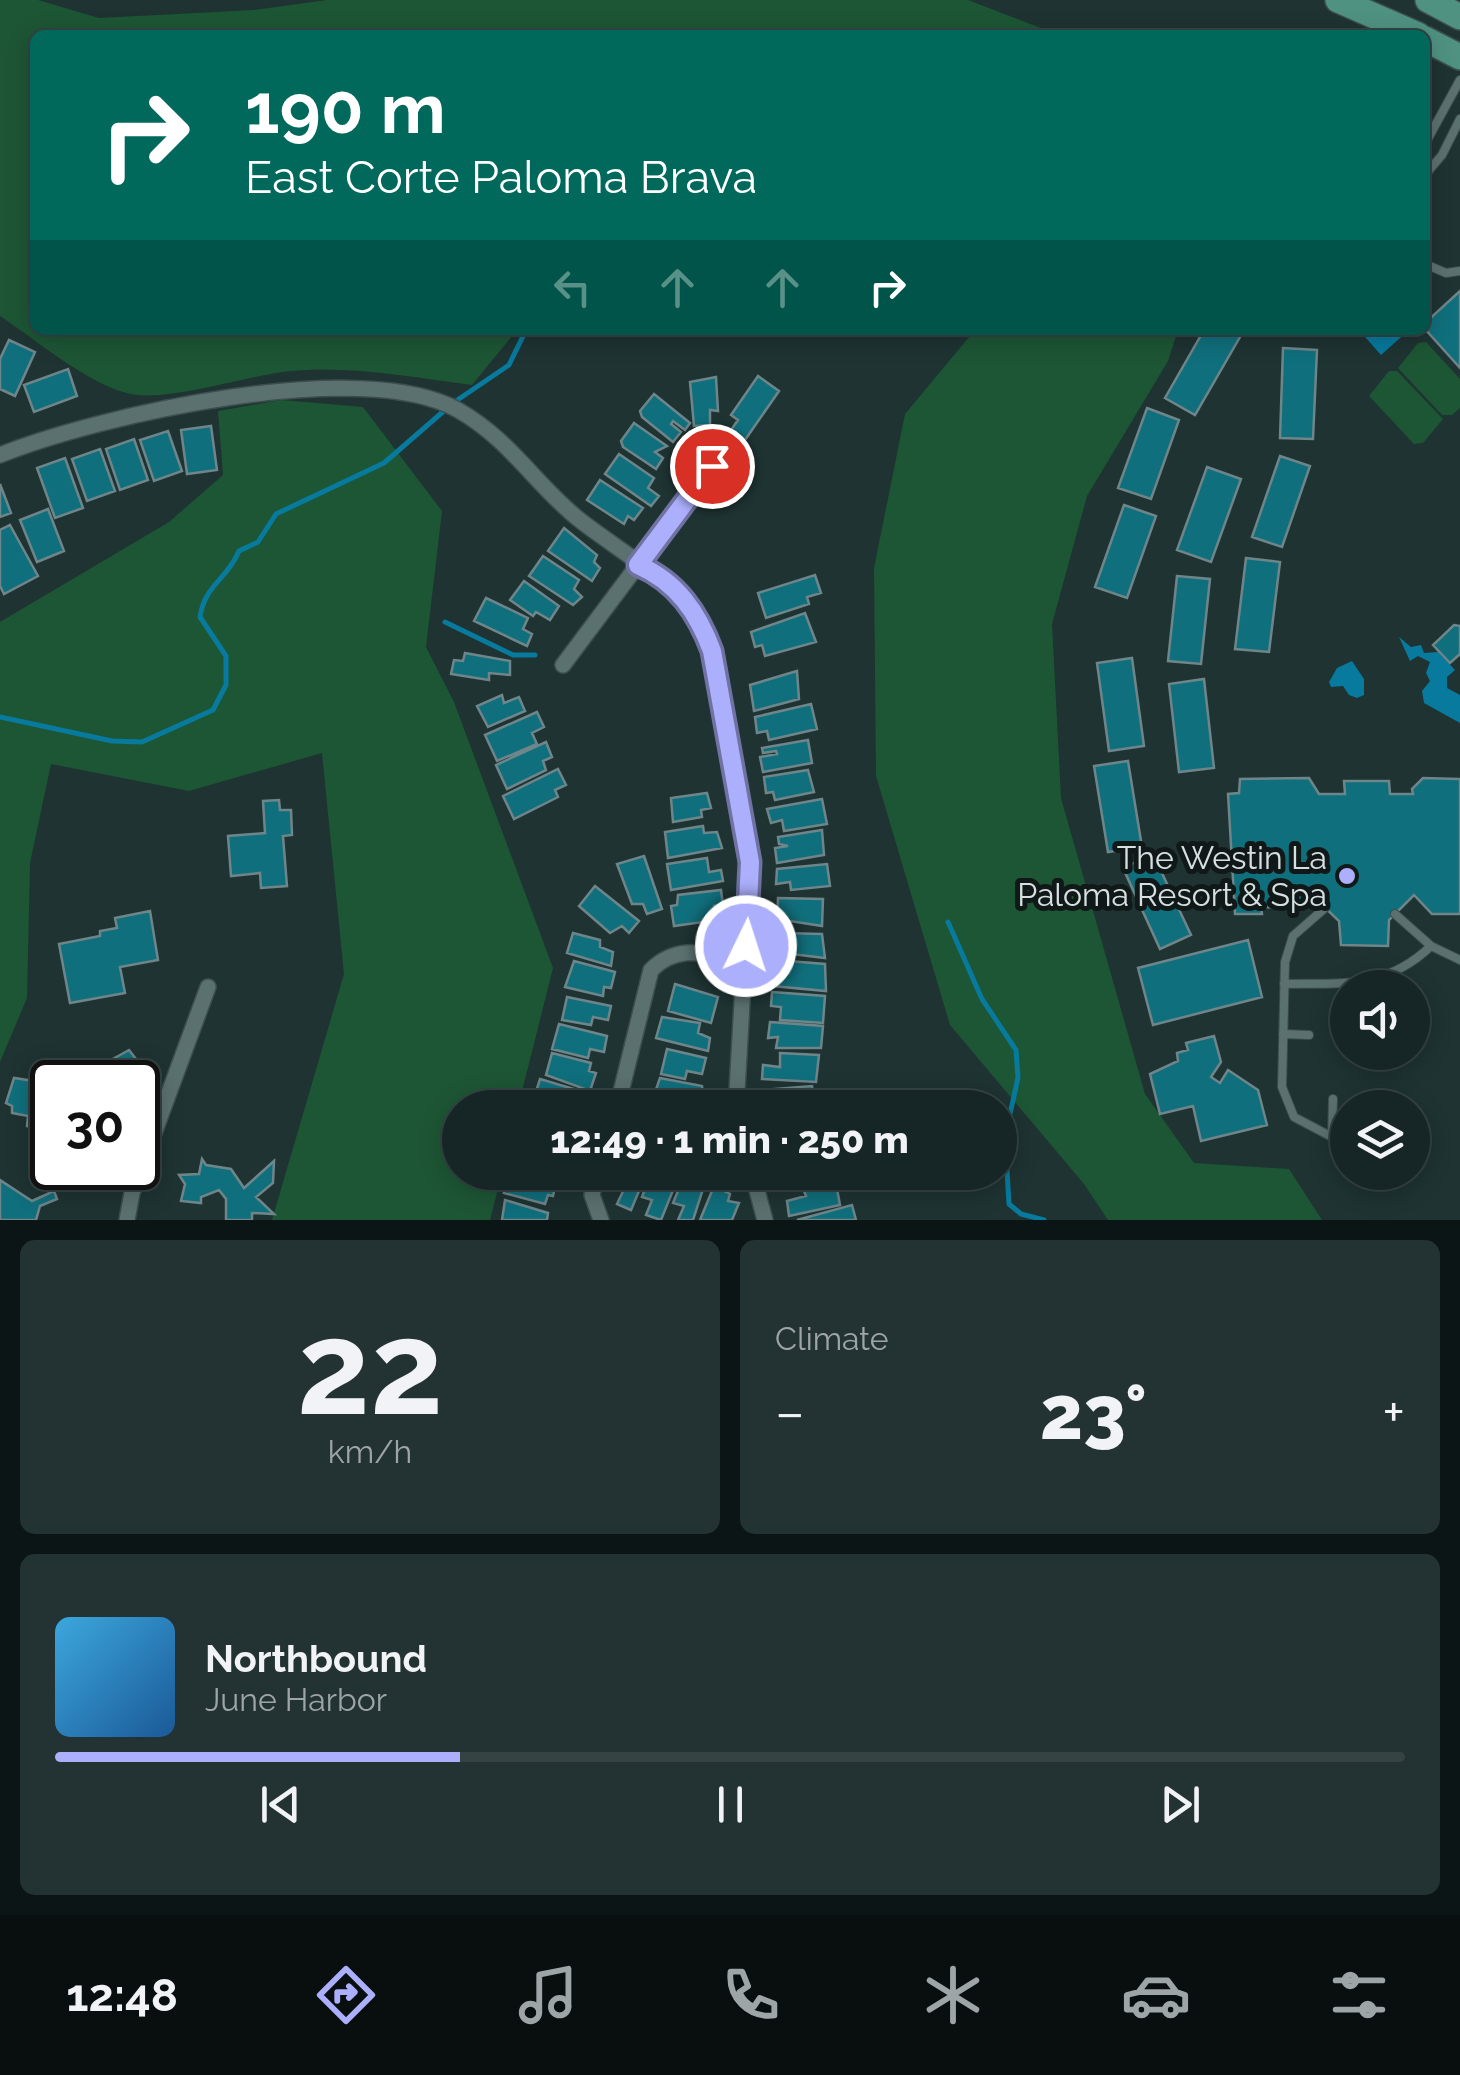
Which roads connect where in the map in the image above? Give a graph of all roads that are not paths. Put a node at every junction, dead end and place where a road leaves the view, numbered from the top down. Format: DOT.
graph roads {
  1 [pos="1338,0"];
  2 [pos="1428,0"];
  3 [pos="1460,16"];
  4 [pos="1406,30"];
  5 [pos="1430,41"];
  6 [pos="1460,57"];
  7 [pos="1460,80"];
  8 [pos="1460,119"];
  9 [pos="1430,135"];
  10 [pos="1430,169"];
  11 [pos="1430,266"];
  12 [pos="1460,272"];
  13 [pos="0,456"];
  14 [pos="712,466"];
  15 [pos="638,565"];
  16 [pos="563,665"];
  17 [pos="1325,908"];
  18 [pos="1395,914"];
  19 [pos="1431,946"];
  20 [pos="744,960"];
  21 [pos="1460,960"];
  22 [pos="1284,984"];
  23 [pos="208,987"];
  24 [pos="1283,1034"];
  25 [pos="1309,1035"];
  26 [pos="621,1090"];
  27 [pos="737,1090"];
  28 [pos="1330,1136"];
  29 [pos="593,1190"];
  30 [pos="757,1190"];
  31 [pos="593,1215"];
  32 [pos="127,1220"];
  33 [pos="765,1220"];
  1 -- 4 [label="main road"];
  2 -- 3 [label="main road"];
  5 -- 6 [label="main road"];
  7 -- 9 [label="lane"];
  8 -- 10 [label="lane"];
  11 -- 12 [label="lane"];
  13 -- 15 [label="street"];
  14 -- 15 [label="street"];
  15 -- 16 [label="street"];
  15 -- 20 [label="street"];
  17 -- 22 [label="lane"];
  18 -- 19 [label="lane"];
  19 -- 21 [label="lane"];
  19 -- 22 [label="lane"];
  20 -- 26 [label="street"];
  20 -- 27 [label="street"];
  22 -- 24 [label="lane"];
  23 -- 32 [label="street"];
  24 -- 25 [label="lane"];
  24 -- 28 [label="lane"];
  29 -- 31 [label="street"];
  30 -- 33 [label="street"];
}
